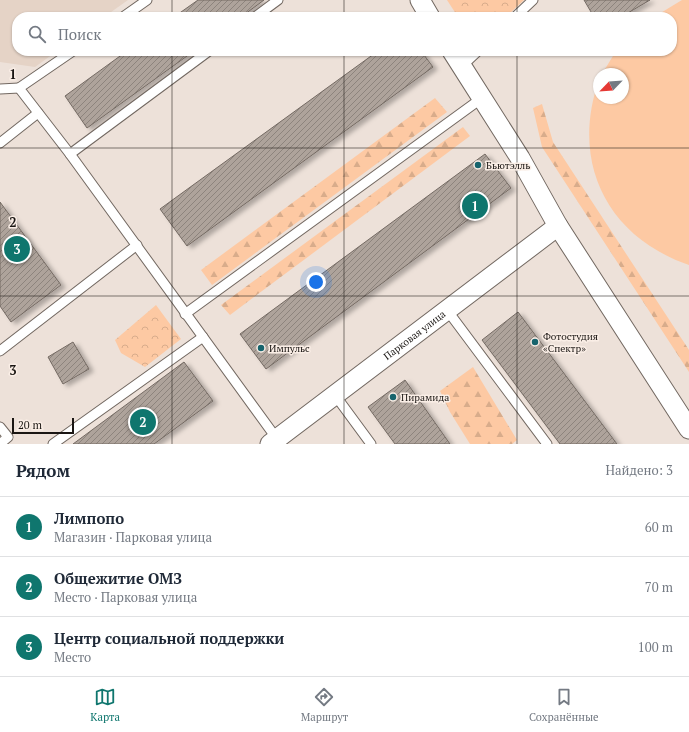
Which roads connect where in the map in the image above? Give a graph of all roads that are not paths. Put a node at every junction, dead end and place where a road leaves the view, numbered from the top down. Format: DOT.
graph roads {
  1 [pos="147,0"];
  2 [pos="278,0"];
  3 [pos="420,0"];
  4 [pos="533,0"];
  5 [pos="130,12"];
  6 [pos="262,12"];
  7 [pos="427,12"];
  8 [pos="520,12"];
  9 [pos="66,56"];
  10 [pos="203,56"];
  11 [pos="457,59"];
  12 [pos="19,88"];
  13 [pos="0,89"];
  14 [pos="482,98"];
  15 [pos="38,113"];
  16 [pos="0,143"];
  17 [pos="70,154"];
  18 [pos="558,226"];
  19 [pos="137,245"];
  20 [pos="447,310"];
  21 [pos="185,314"];
  22 [pos="203,337"];
  23 [pos="0,351"];
  24 [pos="335,395"];
  25 [pos="0,427"];
  26 [pos="689,429"];
  27 [pos="273,441"];
  28 [pos="0,444"];
  29 [pos="53,444"];
  30 [pos="371,444"];
  31 [pos="546,444"];
  1 -- 5 [label="lane"];
  2 -- 6 [label="lane"];
  3 -- 7 [label="street"];
  4 -- 8 [label="lane"];
  9 -- 12 [label="lane"];
  10 -- 17 [label="lane"];
  11 -- 14 [label="street"];
  12 -- 13 [label="lane"];
  12 -- 15 [label="lane"];
  14 -- 18 [label="street"];
  14 -- 21 [label="lane"];
  15 -- 16 [label="lane"];
  15 -- 17 [label="lane"];
  17 -- 19 [label="lane"];
  18 -- 20 [label="street, Парковая улица"];
  18 -- 26 [label="street"];
  19 -- 21 [label="lane"];
  19 -- 23 [label="lane"];
  20 -- 24 [label="street, Парковая улица"];
  20 -- 31 [label="lane"];
  21 -- 22 [label="lane"];
  22 -- 27 [label="lane"];
  22 -- 29 [label="lane"];
  24 -- 27 [label="street, Парковая улица"];
  24 -- 30 [label="lane"];
  25 -- 28 [label="lane"];
}
